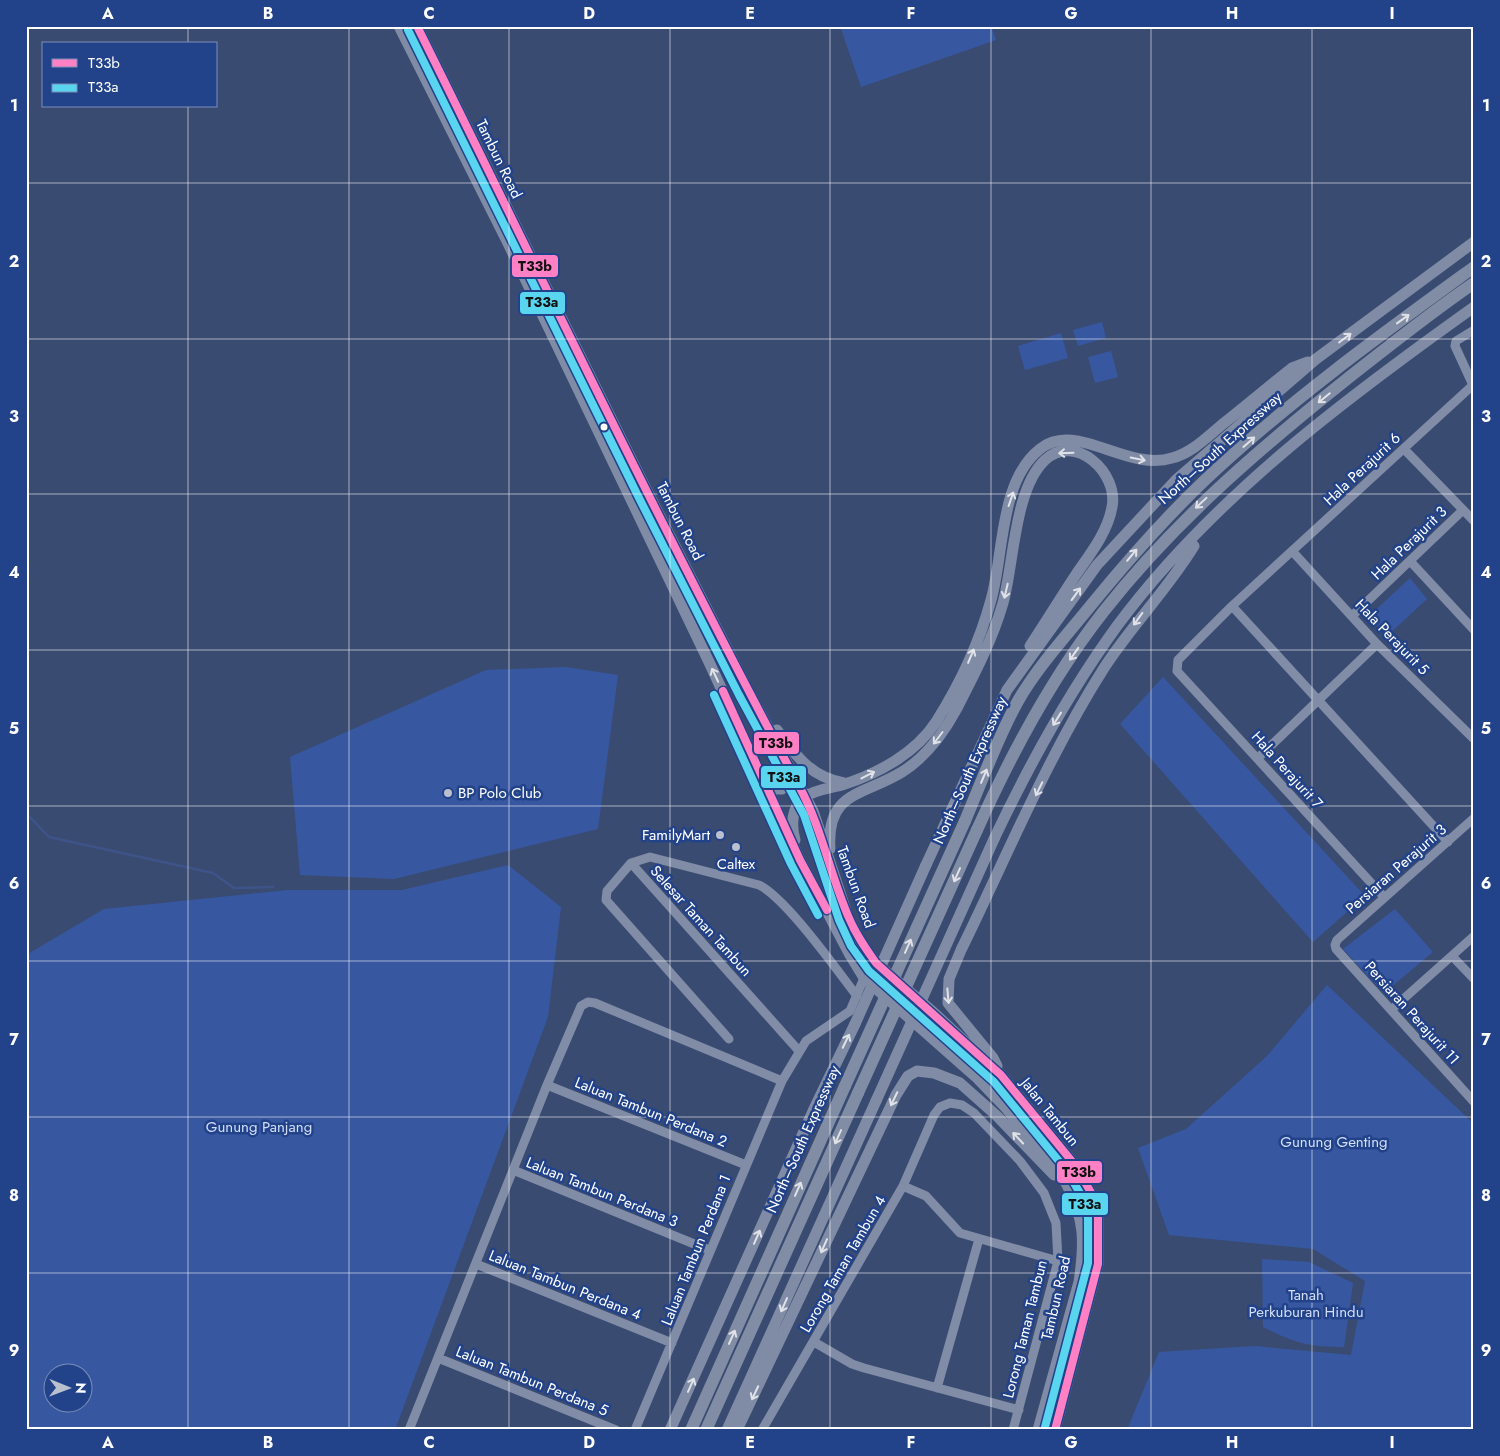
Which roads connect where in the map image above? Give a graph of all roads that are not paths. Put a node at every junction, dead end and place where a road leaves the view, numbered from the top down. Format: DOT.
graph roads {
  1 [pos="400,26"];
  2 [pos="417,26"];
  3 [pos="1474,242"];
  4 [pos="1474,267"];
  5 [pos="1474,283"];
  6 [pos="1474,307"];
  7 [pos="1474,330"];
  8 [pos="1316,359"];
  9 [pos="1474,385"];
  10 [pos="598,431"];
  11 [pos="1404,449"];
  12 [pos="643,485"];
  13 [pos="1463,510"];
  14 [pos="1474,521"];
  15 [pos="1208,523"];
  16 [pos="1293,552"];
  17 [pos="1410,561"];
  18 [pos="661,562"];
  19 [pos="1232,606"];
  20 [pos="1352,616"];
  21 [pos="1474,630"];
  22 [pos="1377,644"];
  23 [pos="1178,660"];
  24 [pos="748,690"];
  25 [pos="1008,690"];
  26 [pos="1317,700"];
  27 [pos="1474,739"];
  28 [pos="782,750"];
  29 [pos="1258,758"];
  30 [pos="764,783"];
  31 [pos="847,784"];
  32 [pos="806,796"];
  33 [pos="1474,818"];
  34 [pos="1448,842"];
  35 [pos="800,861"];
  36 [pos="631,863"];
  37 [pos="831,865"];
  38 [pos="1384,897"];
  39 [pos="1474,936"];
  40 [pos="1337,940"];
  41 [pos="1452,956"];
  42 [pos="864,978"];
  43 [pos="1474,979"];
  44 [pos="857,996"];
  45 [pos="1391,1010"];
  46 [pos="729,1039"];
  47 [pos="799,1051"];
  48 [pos="1001,1076"];
  49 [pos="782,1080"];
  50 [pos="547,1085"];
  51 [pos="1474,1102"];
  52 [pos="940,1107"];
  53 [pos="746,1165"];
  54 [pos="513,1170"];
  55 [pos="1066,1183"];
  56 [pos="903,1186"];
  57 [pos="979,1239"];
  58 [pos="709,1250"];
  59 [pos="1058,1261"];
  60 [pos="476,1264"];
  61 [pos="814,1342"];
  62 [pos="672,1343"];
  63 [pos="438,1358"];
  64 [pos="938,1388"];
  65 [pos="1019,1410"];
  66 [pos="409,1430"];
  67 [pos="616,1430"];
  68 [pos="636,1430"];
  69 [pos="670,1430"];
  70 [pos="691,1430"];
  71 [pos="706,1430"];
  72 [pos="727,1430"];
  73 [pos="737,1430"];
  74 [pos="762,1430"];
  75 [pos="1013,1430"];
  76 [pos="1038,1430"];
  77 [pos="1055,1430"];
  1 -- 10 [label="main road, Tambun Road"];
  2 -- 12 [label="main road, Tambun Road"];
  8 -- 3 [label="main road, one-way"];
  70 -- 4 [label="highway, North–South Expressway, one-way, bridge"];
  5 -- 71 [label="highway, North–South Expressway, one-way, bridge"];
  6 -- 15 [label="main road"];
  7 -- 9 [label="street, Hala Perajurit 6"];
  25 -- 8 [label="main road, one-way"];
  31 -- 8 [label="main road, one-way"];
  9 -- 11 [label="street, Hala Perajurit 6"];
  10 -- 12 [label="main road"];
  10 -- 18 [label="main road, Tambun Road"];
  11 -- 13 [label="street"];
  11 -- 16 [label="street, Hala Perajurit 6"];
  12 -- 18 [label="main road"];
  12 -- 24 [label="main road, Tambun Road"];
  13 -- 14 [label="street"];
  13 -- 17 [label="street, Hala Perajurit 3"];
  15 -- 48 [label="main road, one-way"];
  15 -- 72 [label="main road, one-way, bridge"];
  16 -- 19 [label="street, Hala Perajurit 6"];
  16 -- 20 [label="street, Hala Perajurit 5"];
  17 -- 20 [label="street, Hala Perajurit 3"];
  17 -- 21 [label="street"];
  30 -- 18 [label="main road, Tambun Road, one-way"];
  19 -- 23 [label="street, Hala Perajurit 6"];
  19 -- 26 [label="street"];
  20 -- 22 [label="street, Hala Perajurit 5"];
  22 -- 26 [label="street"];
  22 -- 27 [label="street, Hala Perajurit 5"];
  23 -- 29 [label="street, Hala Perajurit 7"];
  24 -- 28 [label="main road, Tambun Road"];
  24 -- 31 [label="main road"];
  25 -- 37 [label="main road, one-way"];
  69 -- 25 [label="main road, one-way, bridge"];
  26 -- 29 [label="street"];
  26 -- 34 [label="street"];
  28 -- 30 [label="main road"];
  28 -- 32 [label="main road, Tambun Road"];
  29 -- 38 [label="street, Hala Perajurit 7"];
  30 -- 35 [label="main road"];
  31 -- 32 [label="main road"];
  32 -- 35 [label="main road"];
  32 -- 37 [label="main road, Tambun Road"];
  33 -- 34 [label="street, Persiaran Perajurit 3"];
  34 -- 38 [label="street, Persiaran Perajurit 3"];
  35 -- 42 [label="main road, Tambun Road"];
  36 -- 44 [label="street, Selesar Taman Tambun"];
  36 -- 46 [label="street"];
  36 -- 47 [label="street, Selesar Taman Tambun"];
  37 -- 48 [label="main road, Tambun Road"];
  38 -- 40 [label="street, Persiaran Perajurit 3"];
  39 -- 41 [label="street"];
  40 -- 45 [label="street, Persiaran Perajurit 11"];
  41 -- 43 [label="street"];
  41 -- 45 [label="street"];
  42 -- 44 [label="street, Laluan Tambun Perdana 1"];
  42 -- 55 [label="main road, Tambun Road"];
  44 -- 47 [label="street, Laluan Tambun Perdana 1"];
  45 -- 51 [label="street, Persiaran Perajurit 11"];
  47 -- 49 [label="street, Laluan Tambun Perdana 1"];
  48 -- 77 [label="main road, Jalan Tambun"];
  49 -- 50 [label="street"];
  49 -- 53 [label="street, Laluan Tambun Perdana 1"];
  50 -- 53 [label="street, Laluan Tambun Perdana 2"];
  50 -- 54 [label="street"];
  52 -- 56 [label="street, Lorong Taman Tambun 4"];
  52 -- 59 [label="street, Lorong Taman Tambun"];
  53 -- 58 [label="street, Laluan Tambun Perdana 1"];
  54 -- 58 [label="street, Laluan Tambun Perdana 3"];
  54 -- 60 [label="street"];
  55 -- 73 [label="main road, one-way"];
  55 -- 76 [label="main road, Tambun Road"];
  56 -- 57 [label="street"];
  56 -- 61 [label="street, Lorong Taman Tambun 4"];
  57 -- 59 [label="street"];
  57 -- 64 [label="street"];
  58 -- 62 [label="street, Laluan Tambun Perdana 1"];
  59 -- 65 [label="street, Lorong Taman Tambun"];
  60 -- 62 [label="street, Laluan Tambun Perdana 4"];
  60 -- 63 [label="street"];
  61 -- 64 [label="street, Lorong Taman Tambun"];
  61 -- 74 [label="street, Lorong Taman Tambun 4"];
  62 -- 68 [label="street, Laluan Tambun Perdana 1"];
  63 -- 66 [label="street"];
  63 -- 67 [label="street, Laluan Tambun Perdana 5"];
  64 -- 65 [label="street, Lorong Taman Tambun"];
  65 -- 75 [label="street, Lorong Taman Tambun"];
}
